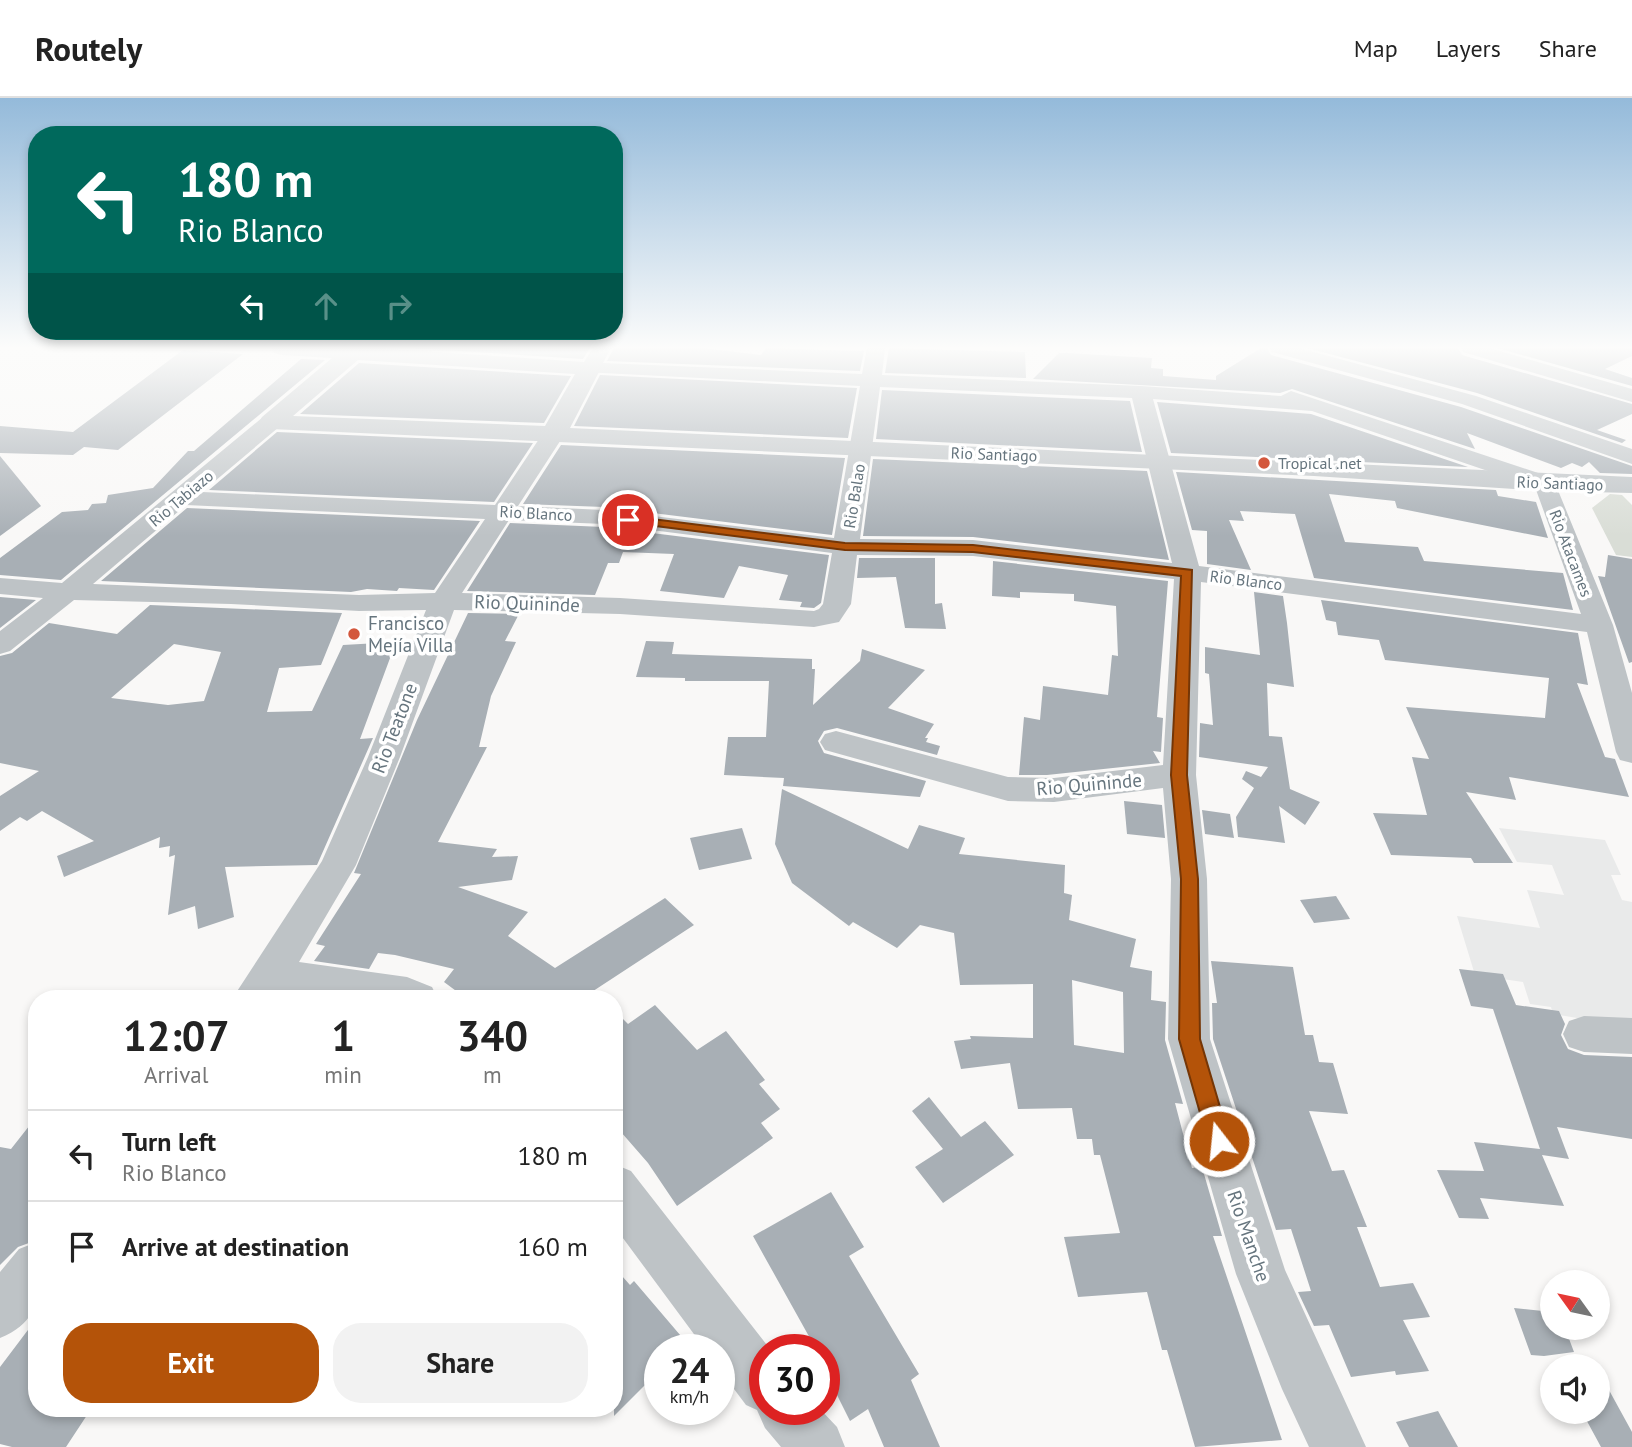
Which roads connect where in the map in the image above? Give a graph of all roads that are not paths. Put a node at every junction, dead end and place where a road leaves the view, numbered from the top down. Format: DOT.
graph roads {
  1 [pos="284,411"];
  2 [pos="567,411"];
  3 [pos="867,411"];
  4 [pos="1146,411"];
  5 [pos="1333,411"];
  6 [pos="1500,411"];
  7 [pos="271,422"];
  8 [pos="553,435"];
  9 [pos="861,449"];
  10 [pos="1632,457"];
  11 [pos="1158,461"];
  12 [pos="1545,483"];
  13 [pos="1632,485"];
  14 [pos="180,498"];
  15 [pos="503,510"];
  16 [pos="845,547"];
  17 [pos="1188,573"];
  18 [pos="0,586"];
  19 [pos="68,592"];
  20 [pos="443,601"];
  21 [pos="837,604"];
  22 [pos="1599,625"];
  23 [pos="0,645"];
  24 [pos="1624,686"];
  25 [pos="836,742"];
  26 [pos="1632,752"];
  27 [pos="1179,775"];
  28 [pos="262,987"];
  29 [pos="324,990"];
  30 [pos="1584,1034"];
  31 [pos="1632,1036"];
  32 [pos="623,1199"];
  33 [pos="28,1278"];
  34 [pos="0,1312"];
  35 [pos="749,1366"];
  36 [pos="798,1425"];
  37 [pos="817,1447"];
  38 [pos="1338,1447"];
  1 -- 7 [label="street, Rio Tabiazo"];
  2 -- 8 [label="street, Rio Teatone"];
  3 -- 9 [label="street, Rio Balao"];
  4 -- 11 [label="street, Rio Manche"];
  5 -- 12 [label="street, Rio Atacames"];
  6 -- 10 [label="street"];
  7 -- 8 [label="street, Rio Santiago"];
  7 -- 14 [label="street, Rio Tabiazo"];
  8 -- 9 [label="street, Rio Santiago"];
  8 -- 15 [label="street, Rio Teatone"];
  9 -- 11 [label="street, Rio Santiago"];
  9 -- 16 [label="street, Rio Balao"];
  11 -- 12 [label="street, Rio Santiago"];
  11 -- 17 [label="street, Rio Manche"];
  12 -- 13 [label="street, Rio Santiago"];
  12 -- 22 [label="street, Rio Atacames"];
  14 -- 15 [label="street, Rio Blanco"];
  14 -- 19 [label="street, Rio Tabiazo"];
  15 -- 16 [label="street, Rio Blanco"];
  15 -- 20 [label="street, Rio Teatone"];
  16 -- 17 [label="street, Rio Blanco"];
  16 -- 21 [label="street, Rio Balao"];
  17 -- 22 [label="street, Rio Blanco"];
  17 -- 27 [label="street, Rio Manche"];
  18 -- 19 [label="street, Rio Quininde"];
  19 -- 20 [label="street, Rio Quininde"];
  19 -- 23 [label="street, Rio Tabiazo"];
  20 -- 21 [label="street, Rio Quininde"];
  20 -- 28 [label="street, Rio Teatone"];
  22 -- 24 [label="street, Rio Atacames"];
  24 -- 26 [label="street, Rio Atacames"];
  25 -- 27 [label="street, Rio Quininde"];
  27 -- 38 [label="street, Rio Manche"];
  28 -- 29 [label="street"];
  30 -- 31 [label="street"];
  32 -- 35 [label="street"];
  33 -- 34 [label="street"];
  36 -- 37 [label="street"];
}
